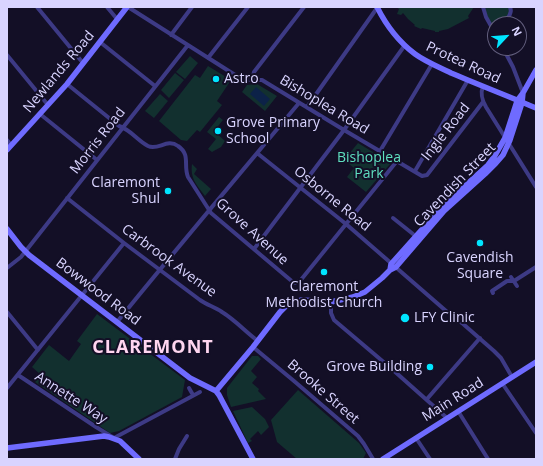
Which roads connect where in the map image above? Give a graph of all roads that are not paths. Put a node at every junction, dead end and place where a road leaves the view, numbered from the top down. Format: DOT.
graph roads {
  1 [pos="37,7"];
  2 [pos="107,7"];
  3 [pos="128,7"];
  4 [pos="192,7"];
  5 [pos="248,7"];
  6 [pos="377,7"];
  7 [pos="483,7"];
  8 [pos="302,8"];
  9 [pos="118,19"];
  10 [pos="487,19"];
  11 [pos="171,35"];
  12 [pos="100,42"];
  13 [pos="188,45"];
  14 [pos="405,45"];
  15 [pos="7,56"];
  16 [pos="507,56"];
  17 [pos="208,58"];
  18 [pos="83,63"];
  19 [pos="432,64"];
  20 [pos="536,70"];
  21 [pos="252,80"];
  22 [pos="468,80"];
  23 [pos="67,84"];
  24 [pos="155,86"];
  25 [pos="482,86"];
  26 [pos="524,93"];
  27 [pos="483,102"];
  28 [pos="520,102"];
  29 [pos="299,103"];
  30 [pos="48,105"];
  31 [pos="307,107"];
  32 [pos="536,108"];
  33 [pos="40,114"];
  34 [pos="123,127"];
  35 [pos="344,130"];
  36 [pos="505,138"];
  37 [pos="7,140"];
  38 [pos="508,144"];
  39 [pos="9,148"];
  40 [pos="380,151"];
  41 [pos="257,153"];
  42 [pos="97,160"];
  43 [pos="397,161"];
  44 [pos="415,171"];
  45 [pos="427,175"];
  46 [pos="536,187"];
  47 [pos="300,188"];
  48 [pos="67,198"];
  49 [pos="209,210"];
  50 [pos="393,218"];
  51 [pos="346,224"];
  52 [pos="7,229"];
  53 [pos="413,234"];
  54 [pos="124,243"];
  55 [pos="254,249"];
  56 [pos="25,252"];
  57 [pos="392,267"];
  58 [pos="536,267"];
  59 [pos="7,268"];
  60 [pos="159,270"];
  61 [pos="511,277"];
  62 [pos="514,282"];
  63 [pos="517,286"];
  64 [pos="493,293"];
  65 [pos="82,296"];
  66 [pos="331,302"];
  67 [pos="7,312"];
  68 [pos="117,322"];
  69 [pos="480,338"];
  70 [pos="258,342"];
  71 [pos="253,347"];
  72 [pos="38,350"];
  73 [pos="536,362"];
  74 [pos="18,375"];
  75 [pos="512,377"];
  76 [pos="502,383"];
  77 [pos="7,388"];
  78 [pos="189,388"];
  79 [pos="216,391"];
  80 [pos="200,392"];
  81 [pos="192,396"];
  82 [pos="427,399"];
  83 [pos="458,411"];
  84 [pos="447,418"];
  85 [pos="536,433"];
  86 [pos="187,436"];
  87 [pos="114,438"];
  88 [pos="416,438"];
  89 [pos="7,448"];
  90 [pos="140,459"];
  91 [pos="175,459"];
  92 [pos="253,459"];
  93 [pos="373,459"];
  94 [pos="384,459"];
  95 [pos="430,459"];
  96 [pos="488,459"];
  1 -- 18 [label="street"];
  2 -- 9 [label="street"];
  3 -- 9 [label="street, Newlands Road"];
  3 -- 11 [label="street, Bishoplea Road"];
  4 -- 11 [label="street"];
  5 -- 17 [label="street"];
  6 -- 14 [label="street, Protea Road"];
  6 -- 31 [label="street"];
  7 -- 10 [label="street"];
  8 -- 21 [label="street"];
  9 -- 12 [label="street, Newlands Road"];
  11 -- 13 [label="street, Bishoplea Road"];
  12 -- 18 [label="street, Newlands Road"];
  12 -- 24 [label="street"];
  13 -- 17 [label="street, Bishoplea Road"];
  13 -- 24 [label="street, Morris Road"];
  14 -- 19 [label="street, Protea Road"];
  14 -- 35 [label="street"];
  15 -- 30 [label="street"];
  16 -- 26 [label="street"];
  17 -- 21 [label="street, Bishoplea Road"];
  18 -- 23 [label="street, Newlands Road"];
  19 -- 22 [label="street, Protea Road"];
  19 -- 40 [label="street"];
  20 -- 26 [label="street, Cavendish Street"];
  21 -- 29 [label="street, Bishoplea Road"];
  22 -- 25 [label="street, Protea Road"];
  22 -- 44 [label="street"];
  23 -- 30 [label="street, Newlands Road"];
  23 -- 34 [label="street, Grove Avenue"];
  24 -- 34 [label="street, Morris Road"];
  25 -- 27 [label="street"];
  25 -- 28 [label="street, Protea Road"];
  26 -- 28 [label="street, Cavendish Street"];
  27 -- 36 [label="street"];
  27 -- 45 [label="street, Ingle Road"];
  28 -- 32 [label="street, Protea Road"];
  28 -- 36 [label="street, Cavendish Street"];
  28 -- 38 [label="street, Cavendish Street"];
  29 -- 31 [label="street, Bishoplea Road"];
  29 -- 41 [label="street"];
  30 -- 33 [label="street, Newlands Road"];
  31 -- 35 [label="street, Bishoplea Road"];
  33 -- 39 [label="street, Newlands Road"];
  33 -- 42 [label="street"];
  34 -- 42 [label="street, Morris Road"];
  34 -- 49 [label="street, Grove Avenue"];
  35 -- 40 [label="street, Bishoplea Road"];
  35 -- 47 [label="street"];
  36 -- 38 [label="street"];
  36 -- 57 [label="street, Cavendish Street"];
  37 -- 39 [label="street"];
  38 -- 46 [label="street"];
  38 -- 57 [label="street, Cavendish Street"];
  40 -- 43 [label="street, Bishoplea Road"];
  41 -- 47 [label="street, Osborne Road"];
  41 -- 49 [label="street"];
  42 -- 48 [label="street, Morris Road"];
  43 -- 44 [label="street, Bishoplea Road"];
  43 -- 51 [label="street"];
  44 -- 45 [label="street, Bishoplea Road"];
  47 -- 51 [label="street, Osborne Road"];
  47 -- 55 [label="street"];
  48 -- 54 [label="street, Carbrook Avenue"];
  48 -- 56 [label="street, Morris Road"];
  49 -- 55 [label="street, Grove Avenue"];
  49 -- 60 [label="street"];
  50 -- 53 [label="street"];
  51 -- 55 [label="street, Grove Avenue"];
  51 -- 57 [label="street, Osborne Road"];
  52 -- 56 [label="street, Bowwood Road"];
  54 -- 60 [label="street, Carbrook Avenue"];
  54 -- 65 [label="street"];
  56 -- 59 [label="street, Morris Road"];
  56 -- 65 [label="street, Bowwood Road"];
  57 -- 66 [label="street, Cavendish Street"];
  57 -- 69 [label="street, Osborne Road"];
  58 -- 62 [label="street"];
  60 -- 68 [label="street"];
  60 -- 70 [label="street, Carbrook Avenue"];
  61 -- 62 [label="street"];
  62 -- 63 [label="street"];
  62 -- 64 [label="street"];
  65 -- 68 [label="street, Bowwood Road"];
  65 -- 72 [label="street"];
  66 -- 70 [label="street, Cavendish Street"];
  66 -- 82 [label="street"];
  67 -- 72 [label="street"];
  68 -- 79 [label="street, Bowwood Road"];
  69 -- 75 [label="street, Osborne Road"];
  69 -- 82 [label="street"];
  70 -- 71 [label="street, Cavendish Street"];
  71 -- 79 [label="street, Cavendish Street"];
  71 -- 93 [label="street, Brooke Street"];
  72 -- 74 [label="street"];
  73 -- 75 [label="street, Main Road"];
  74 -- 77 [label="street"];
  74 -- 87 [label="street, Annette Way"];
  75 -- 76 [label="street, Main Road"];
  76 -- 83 [label="street, Main Road"];
  76 -- 85 [label="street"];
  78 -- 81 [label="street"];
  79 -- 92 [label="street"];
  80 -- 81 [label="street"];
  81 -- 87 [label="street"];
  82 -- 84 [label="street"];
  83 -- 84 [label="street, Main Road"];
  83 -- 96 [label="street"];
  84 -- 88 [label="street, Main Road"];
  86 -- 91 [label="street"];
  87 -- 89 [label="street"];
  87 -- 90 [label="street"];
  88 -- 94 [label="street, Main Road"];
  88 -- 95 [label="street"];
}
